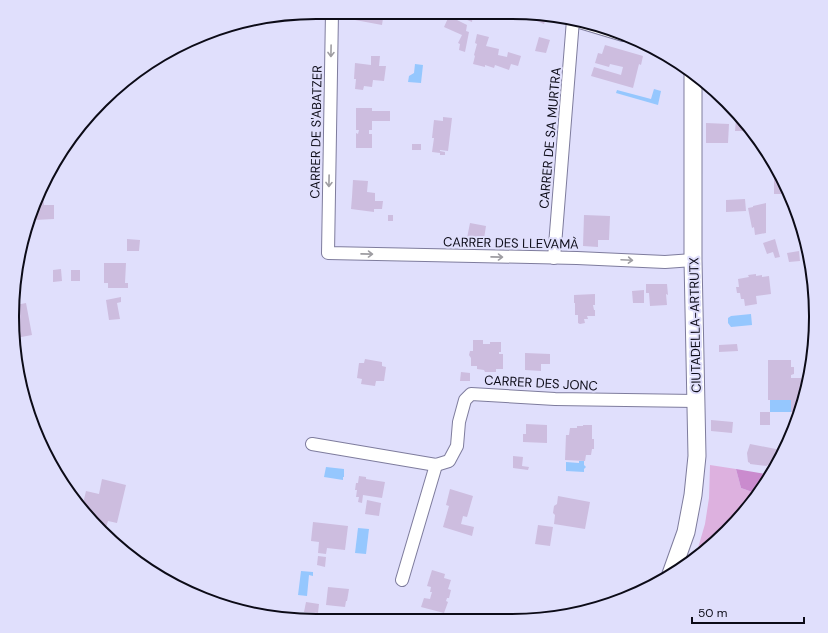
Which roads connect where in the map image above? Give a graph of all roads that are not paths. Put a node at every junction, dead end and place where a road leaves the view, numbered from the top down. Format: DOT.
graph roads {
  1 [pos="332,19"];
  2 [pos="573,26"];
  3 [pos="693,80"];
  4 [pos="328,253"];
  5 [pos="554,258"];
  6 [pos="693,260"];
  7 [pos="696,401"];
  8 [pos="312,444"];
  9 [pos="436,465"];
  10 [pos="674,566"];
  11 [pos="402,580"];
  1 -- 4 [label="street, CARRER DE S'ABATZER, one-way"];
  2 -- 5 [label="street, CARRER DE SA MURTRA"];
  3 -- 6 [label="main road, CIUTADELLA-ARTRUTX"];
  4 -- 5 [label="street, CARRER DES LLEVAMÀ, one-way"];
  5 -- 6 [label="street, CARRER DES LLEVAMÀ, one-way"];
  6 -- 7 [label="main road, CIUTADELLA-ARTRUTX"];
  7 -- 9 [label="street, CARRER DES JONC"];
  7 -- 10 [label="main road, CIUTADELLA-ARTRUTX"];
  8 -- 9 [label="street"];
  9 -- 11 [label="street"];
}
